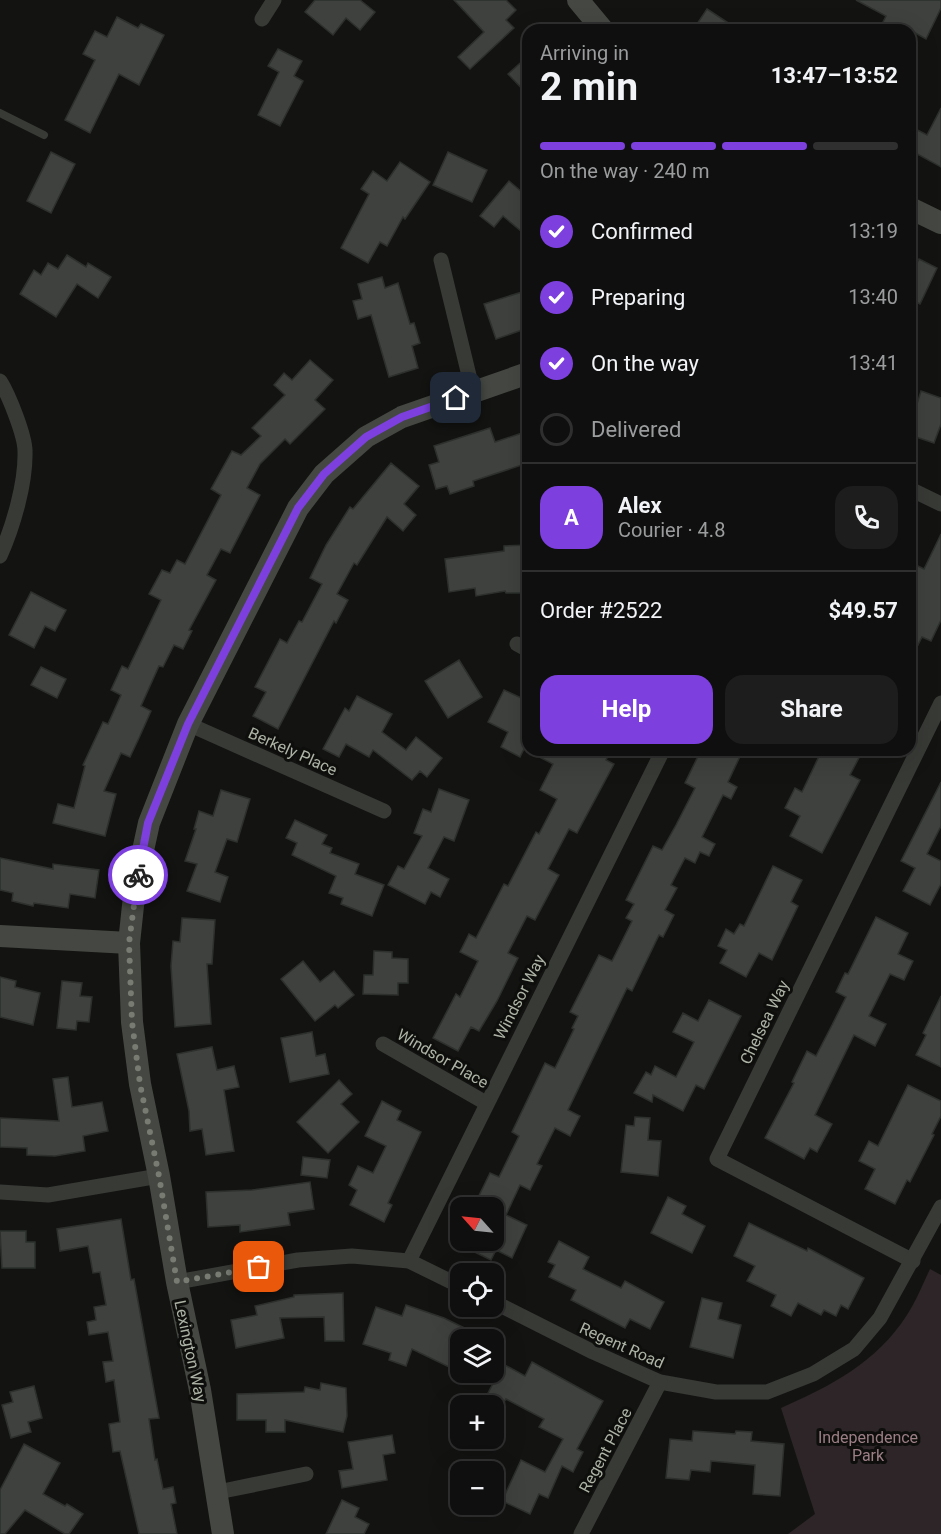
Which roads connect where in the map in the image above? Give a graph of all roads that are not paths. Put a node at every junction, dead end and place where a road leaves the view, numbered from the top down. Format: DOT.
graph roads {
  1 [pos="274,0"];
  2 [pos="578,0"];
  3 [pos="262,20"];
  4 [pos="598,24"];
  5 [pos="0,113"];
  6 [pos="44,135"];
  7 [pos="916,211"];
  8 [pos="941,223"];
  9 [pos="441,260"];
  10 [pos="522,375"];
  11 [pos="0,381"];
  12 [pos="473,392"];
  13 [pos="916,492"];
  14 [pos="941,504"];
  15 [pos="0,556"];
  16 [pos="941,703"];
  17 [pos="188,724"];
  18 [pos="916,754"];
  19 [pos="660,756"];
  20 [pos="915,756"];
  21 [pos="384,811"];
  22 [pos="0,936"];
  23 [pos="129,943"];
  24 [pos="383,1044"];
  25 [pos="486,1103"];
  26 [pos="159,1176"];
  27 [pos="0,1192"];
  28 [pos="941,1207"];
  29 [pos="408,1261"];
  30 [pos="913,1261"];
  31 [pos="450,1281"];
  32 [pos="177,1282"];
  33 [pos="504,1307"];
  34 [pos="660,1382"];
  35 [pos="306,1474"];
  36 [pos="218,1492"];
  37 [pos="223,1534"];
  38 [pos="581,1534"];
  1 -- 3 [label="street"];
  2 -- 4 [label="street"];
  5 -- 6 [label="lane"];
  7 -- 8 [label="street"];
  9 -- 12 [label="street"];
  10 -- 12 [label="street, Lexington Way"];
  11 -- 15 [label="street"];
  12 -- 17 [label="street, Lexington Way"];
  13 -- 14 [label="street"];
  16 -- 18 [label="street, Chelsea Way"];
  17 -- 21 [label="street, Berkely Place"];
  17 -- 23 [label="street, Lexington Way"];
  19 -- 25 [label="street, Windsor Way"];
  20 -- 30 [label="street, Chelsea Way"];
  22 -- 23 [label="street"];
  23 -- 26 [label="street, Lexington Way"];
  24 -- 25 [label="street, Windsor Place"];
  25 -- 29 [label="street, Windsor Way"];
  26 -- 27 [label="street"];
  26 -- 32 [label="street, Lexington Way"];
  28 -- 30 [label="street, Regent Road"];
  29 -- 31 [label="street"];
  29 -- 32 [label="street"];
  30 -- 34 [label="street, Regent Road"];
  32 -- 36 [label="street, Lexington Way"];
  33 -- 34 [label="street, Regent Road"];
  34 -- 38 [label="street, Regent Place"];
  35 -- 36 [label="street"];
  36 -- 37 [label="street, Lexington Way"];
}
